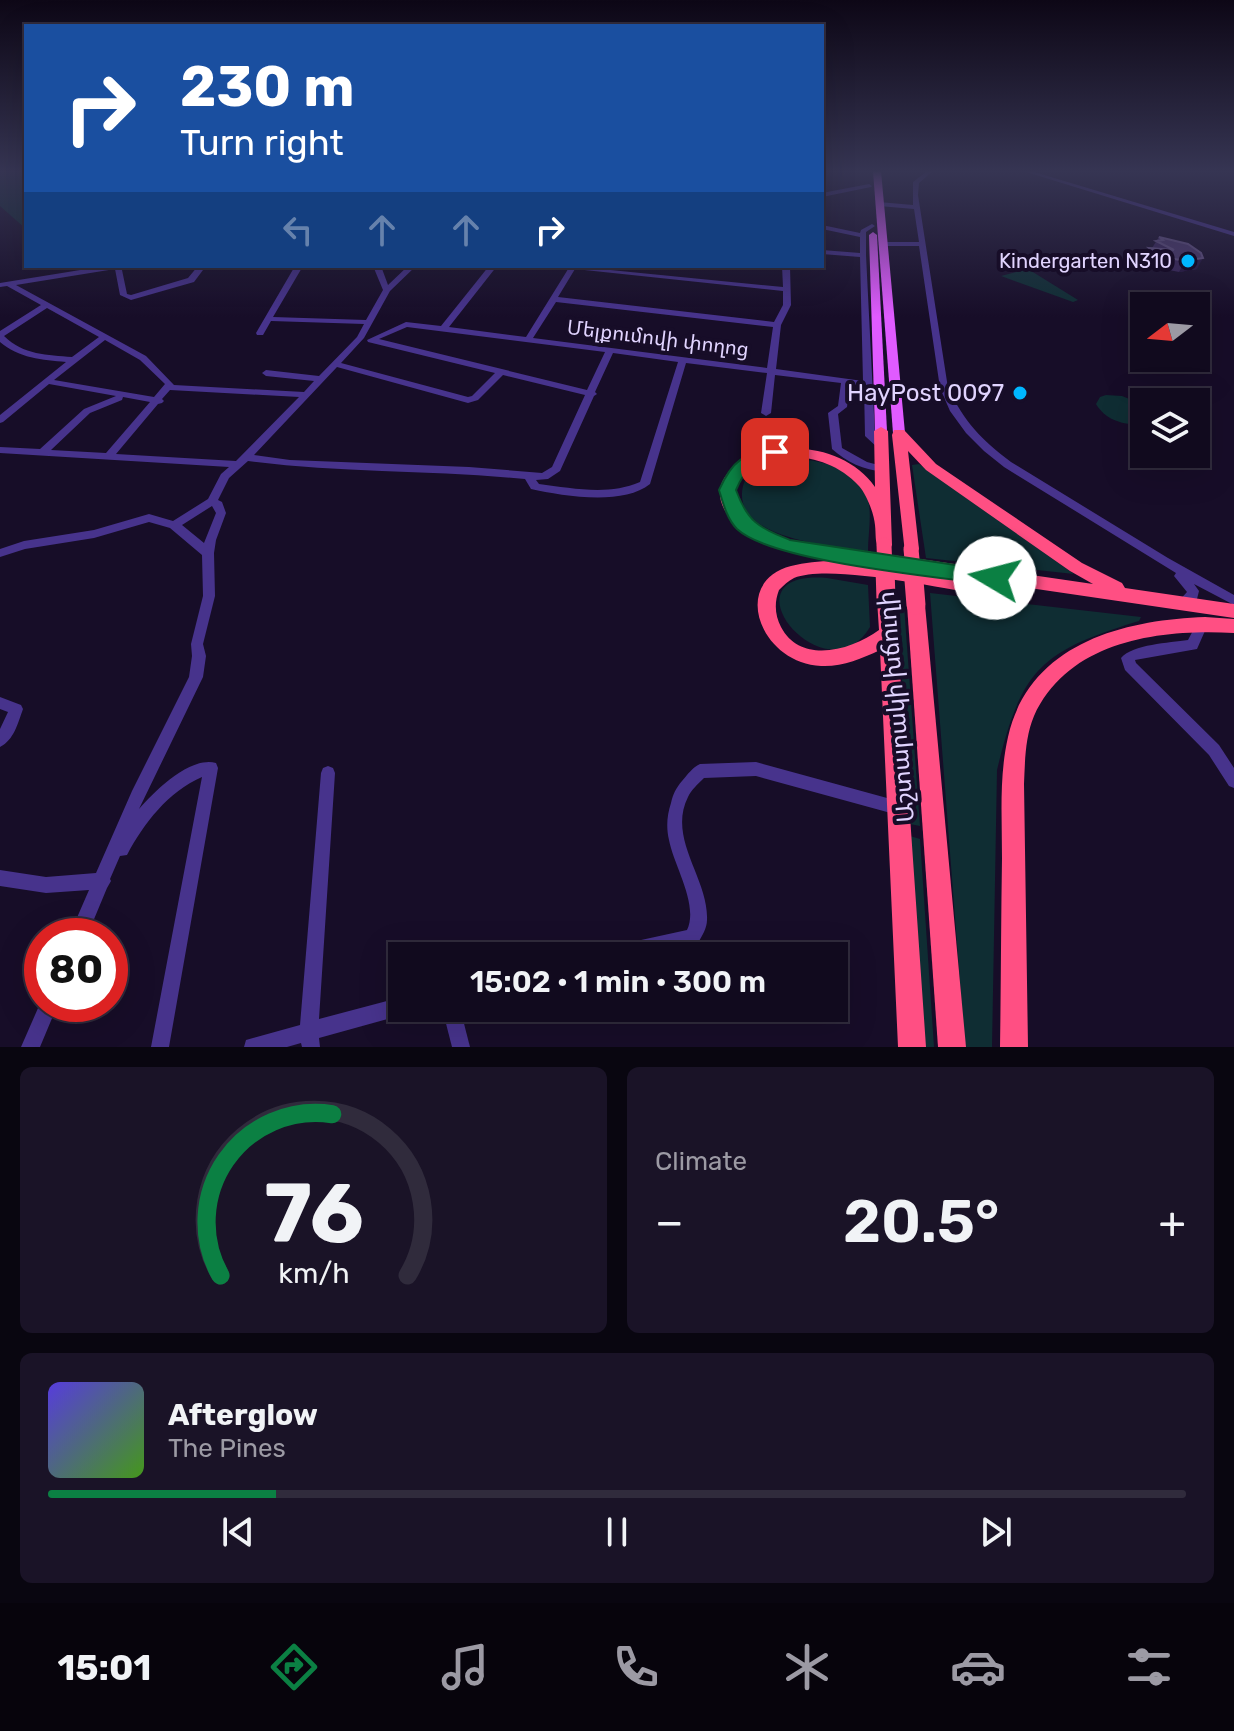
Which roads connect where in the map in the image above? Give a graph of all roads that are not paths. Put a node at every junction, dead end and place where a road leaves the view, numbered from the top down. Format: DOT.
graph roads {
  1 [pos="872,220"];
  2 [pos="880,220"];
  3 [pos="919,220"];
  4 [pos="1193,220"];
  5 [pos="1195,220"];
  6 [pos="872,226"];
  7 [pos="824,227"];
  8 [pos="1234,232"];
  9 [pos="863,236"];
  10 [pos="882,244"];
  11 [pos="923,244"];
  12 [pos="824,252"];
  13 [pos="863,255"];
  14 [pos="118,268"];
  15 [pos="200,268"];
  16 [pos="298,268"];
  17 [pos="378,268"];
  18 [pos="410,268"];
  19 [pos="491,268"];
  20 [pos="572,268"];
  21 [pos="591,268"];
  22 [pos="786,268"];
  23 [pos="4,284"];
  24 [pos="784,289"];
  25 [pos="387,290"];
  26 [pos="552,299"];
  27 [pos="46,305"];
  28 [pos="267,319"];
  29 [pos="369,322"];
  30 [pos="875,324"];
  31 [pos="777,325"];
  32 [pos="889,326"];
  33 [pos="443,329"];
  34 [pos="260,333"];
  35 [pos="0,336"];
  36 [pos="104,337"];
  37 [pos="360,338"];
  38 [pos="371,340"];
  39 [pos="528,340"];
  40 [pos="610,350"];
  41 [pos="74,360"];
  42 [pos="683,360"];
  43 [pos="335,364"];
  44 [pos="502,371"];
  45 [pos="772,371"];
  46 [pos="266,373"];
  47 [pos="320,379"];
  48 [pos="47,381"];
  49 [pos="846,381"];
  50 [pos="868,384"];
  51 [pos="169,387"];
  52 [pos="592,394"];
  53 [pos="305,395"];
  54 [pos="125,396"];
  55 [pos="159,401"];
  56 [pos="766,413"];
  57 [pos="0,420"];
  58 [pos="899,433"];
  59 [pos="881,439"];
  60 [pos="0,450"];
  61 [pos="43,452"];
  62 [pos="109,456"];
  63 [pos="241,460"];
  64 [pos="882,469"];
  65 [pos="529,476"];
  66 [pos="212,501"];
  67 [pos="883,521"];
  68 [pos="174,525"];
  69 [pos="0,553"];
  70 [pos="208,553"];
  71 [pos="1161,560"];
  72 [pos="1144,598"];
  73 [pos="1234,600"];
  74 [pos="1182,604"];
  75 [pos="1234,611"];
  76 [pos="1234,619"];
  77 [pos="1202,624"];
  78 [pos="1234,626"];
  79 [pos="887,634"];
  80 [pos="0,703"];
  81 [pos="0,741"];
  82 [pos="328,773"];
  83 [pos="1234,781"];
  84 [pos="898,808"];
  85 [pos="0,878"];
  86 [pos="103,881"];
  87 [pos="86,918"];
  88 [pos="670,942"];
  89 [pos="388,1011"];
  90 [pos="41,1022"];
  91 [pos="455,1022"];
  92 [pos="310,1039"];
  93 [pos="30,1047"];
  94 [pos="160,1047"];
  95 [pos="253,1047"];
  96 [pos="461,1047"];
  97 [pos="912,1047"];
  98 [pos="952,1047"];
  99 [pos="1014,1047"];
  1 -- 6 [label="main road, Աշտարակի խճուղի"];
  2 -- 10 [label="main road, Աշտարակի խճուղի"];
  3 -- 11 [label="street"];
  4 -- 8 [label="street"];
  5 -- 8 [label="street"];
  6 -- 9 [label="street"];
  6 -- 30 [label="main road, Աշտարակի խճուղի"];
  7 -- 9 [label="street"];
  9 -- 13 [label="street"];
  10 -- 11 [label="street"];
  10 -- 32 [label="main road, Աշտարակի խճուղի"];
  11 -- 71 [label="street"];
  12 -- 13 [label="street"];
  13 -- 50 [label="street"];
  14 -- 15 [label="street"];
  14 -- 23 [label="street"];
  16 -- 28 [label="street"];
  17 -- 25 [label="street"];
  18 -- 25 [label="street"];
  19 -- 33 [label="street"];
  20 -- 26 [label="street"];
  21 -- 24 [label="street"];
  22 -- 24 [label="street"];
  23 -- 27 [label="street"];
  24 -- 31 [label="street"];
  25 -- 29 [label="street"];
  26 -- 31 [label="street"];
  26 -- 39 [label="street"];
  27 -- 35 [label="street"];
  27 -- 36 [label="street"];
  28 -- 29 [label="street"];
  28 -- 34 [label="street"];
  29 -- 37 [label="street"];
  30 -- 32 [label="main road"];
  30 -- 59 [label="main road, Աշտարակի խճուղի"];
  31 -- 45 [label="street"];
  32 -- 58 [label="main road, Աշտարակի խճուղի"];
  33 -- 38 [label="street, Մելքումովի փողոց"];
  33 -- 39 [label="street, Մելքումովի փողոց"];
  35 -- 41 [label="street"];
  36 -- 41 [label="street"];
  36 -- 51 [label="street"];
  37 -- 38 [label="street"];
  37 -- 43 [label="street"];
  38 -- 44 [label="street"];
  39 -- 40 [label="street, Մելքումովի փողոց"];
  40 -- 42 [label="street, Մելքումովի փողոց"];
  40 -- 52 [label="street"];
  41 -- 48 [label="street"];
  42 -- 45 [label="street, Մելքումովի փողոց"];
  42 -- 65 [label="street"];
  43 -- 44 [label="street"];
  43 -- 47 [label="street"];
  44 -- 52 [label="street"];
  45 -- 49 [label="street, Մելքումովի փողոց"];
  45 -- 56 [label="street"];
  46 -- 47 [label="street"];
  47 -- 53 [label="street"];
  48 -- 54 [label="street"];
  48 -- 57 [label="street"];
  49 -- 50 [label="street, Մելքումովի փողոց"];
  49 -- 64 [label="street"];
  50 -- 59 [label="street"];
  51 -- 53 [label="street"];
  51 -- 55 [label="street"];
  52 -- 65 [label="street"];
  53 -- 63 [label="street"];
  54 -- 55 [label="street"];
  54 -- 61 [label="street"];
  55 -- 62 [label="street"];
  58 -- 72 [label="highway"];
  58 -- 98 [label="highway, Աշտարակի խճուղի, bridge"];
  59 -- 64 [label="highway, Աշտարակի խճուղի"];
  60 -- 61 [label="street"];
  61 -- 62 [label="street"];
  62 -- 63 [label="street"];
  63 -- 65 [label="street"];
  63 -- 66 [label="street"];
  64 -- 67 [label="highway, Աշտարակի խճուղի"];
  66 -- 68 [label="street"];
  66 -- 70 [label="street"];
  67 -- 72 [label="highway"];
  67 -- 79 [label="highway, Աշտարակի խճուղի, bridge"];
  68 -- 69 [label="street"];
  68 -- 70 [label="street"];
  70 -- 86 [label="street"];
  71 -- 73 [label="street"];
  71 -- 74 [label="street"];
  72 -- 74 [label="highway"];
  74 -- 75 [label="highway"];
  76 -- 79 [label="highway"];
  77 -- 78 [label="highway"];
  77 -- 83 [label="street"];
  77 -- 99 [label="highway"];
  79 -- 84 [label="highway, Աշտարակի խճուղի"];
  80 -- 81 [label="street"];
  82 -- 92 [label="street"];
  84 -- 88 [label="street"];
  84 -- 97 [label="highway, Աշտարակի խճուղի"];
  85 -- 86 [label="street"];
  86 -- 87 [label="street"];
  86 -- 94 [label="street"];
  89 -- 92 [label="street"];
  90 -- 93 [label="street"];
  91 -- 96 [label="street"];
  92 -- 95 [label="street"];
}
